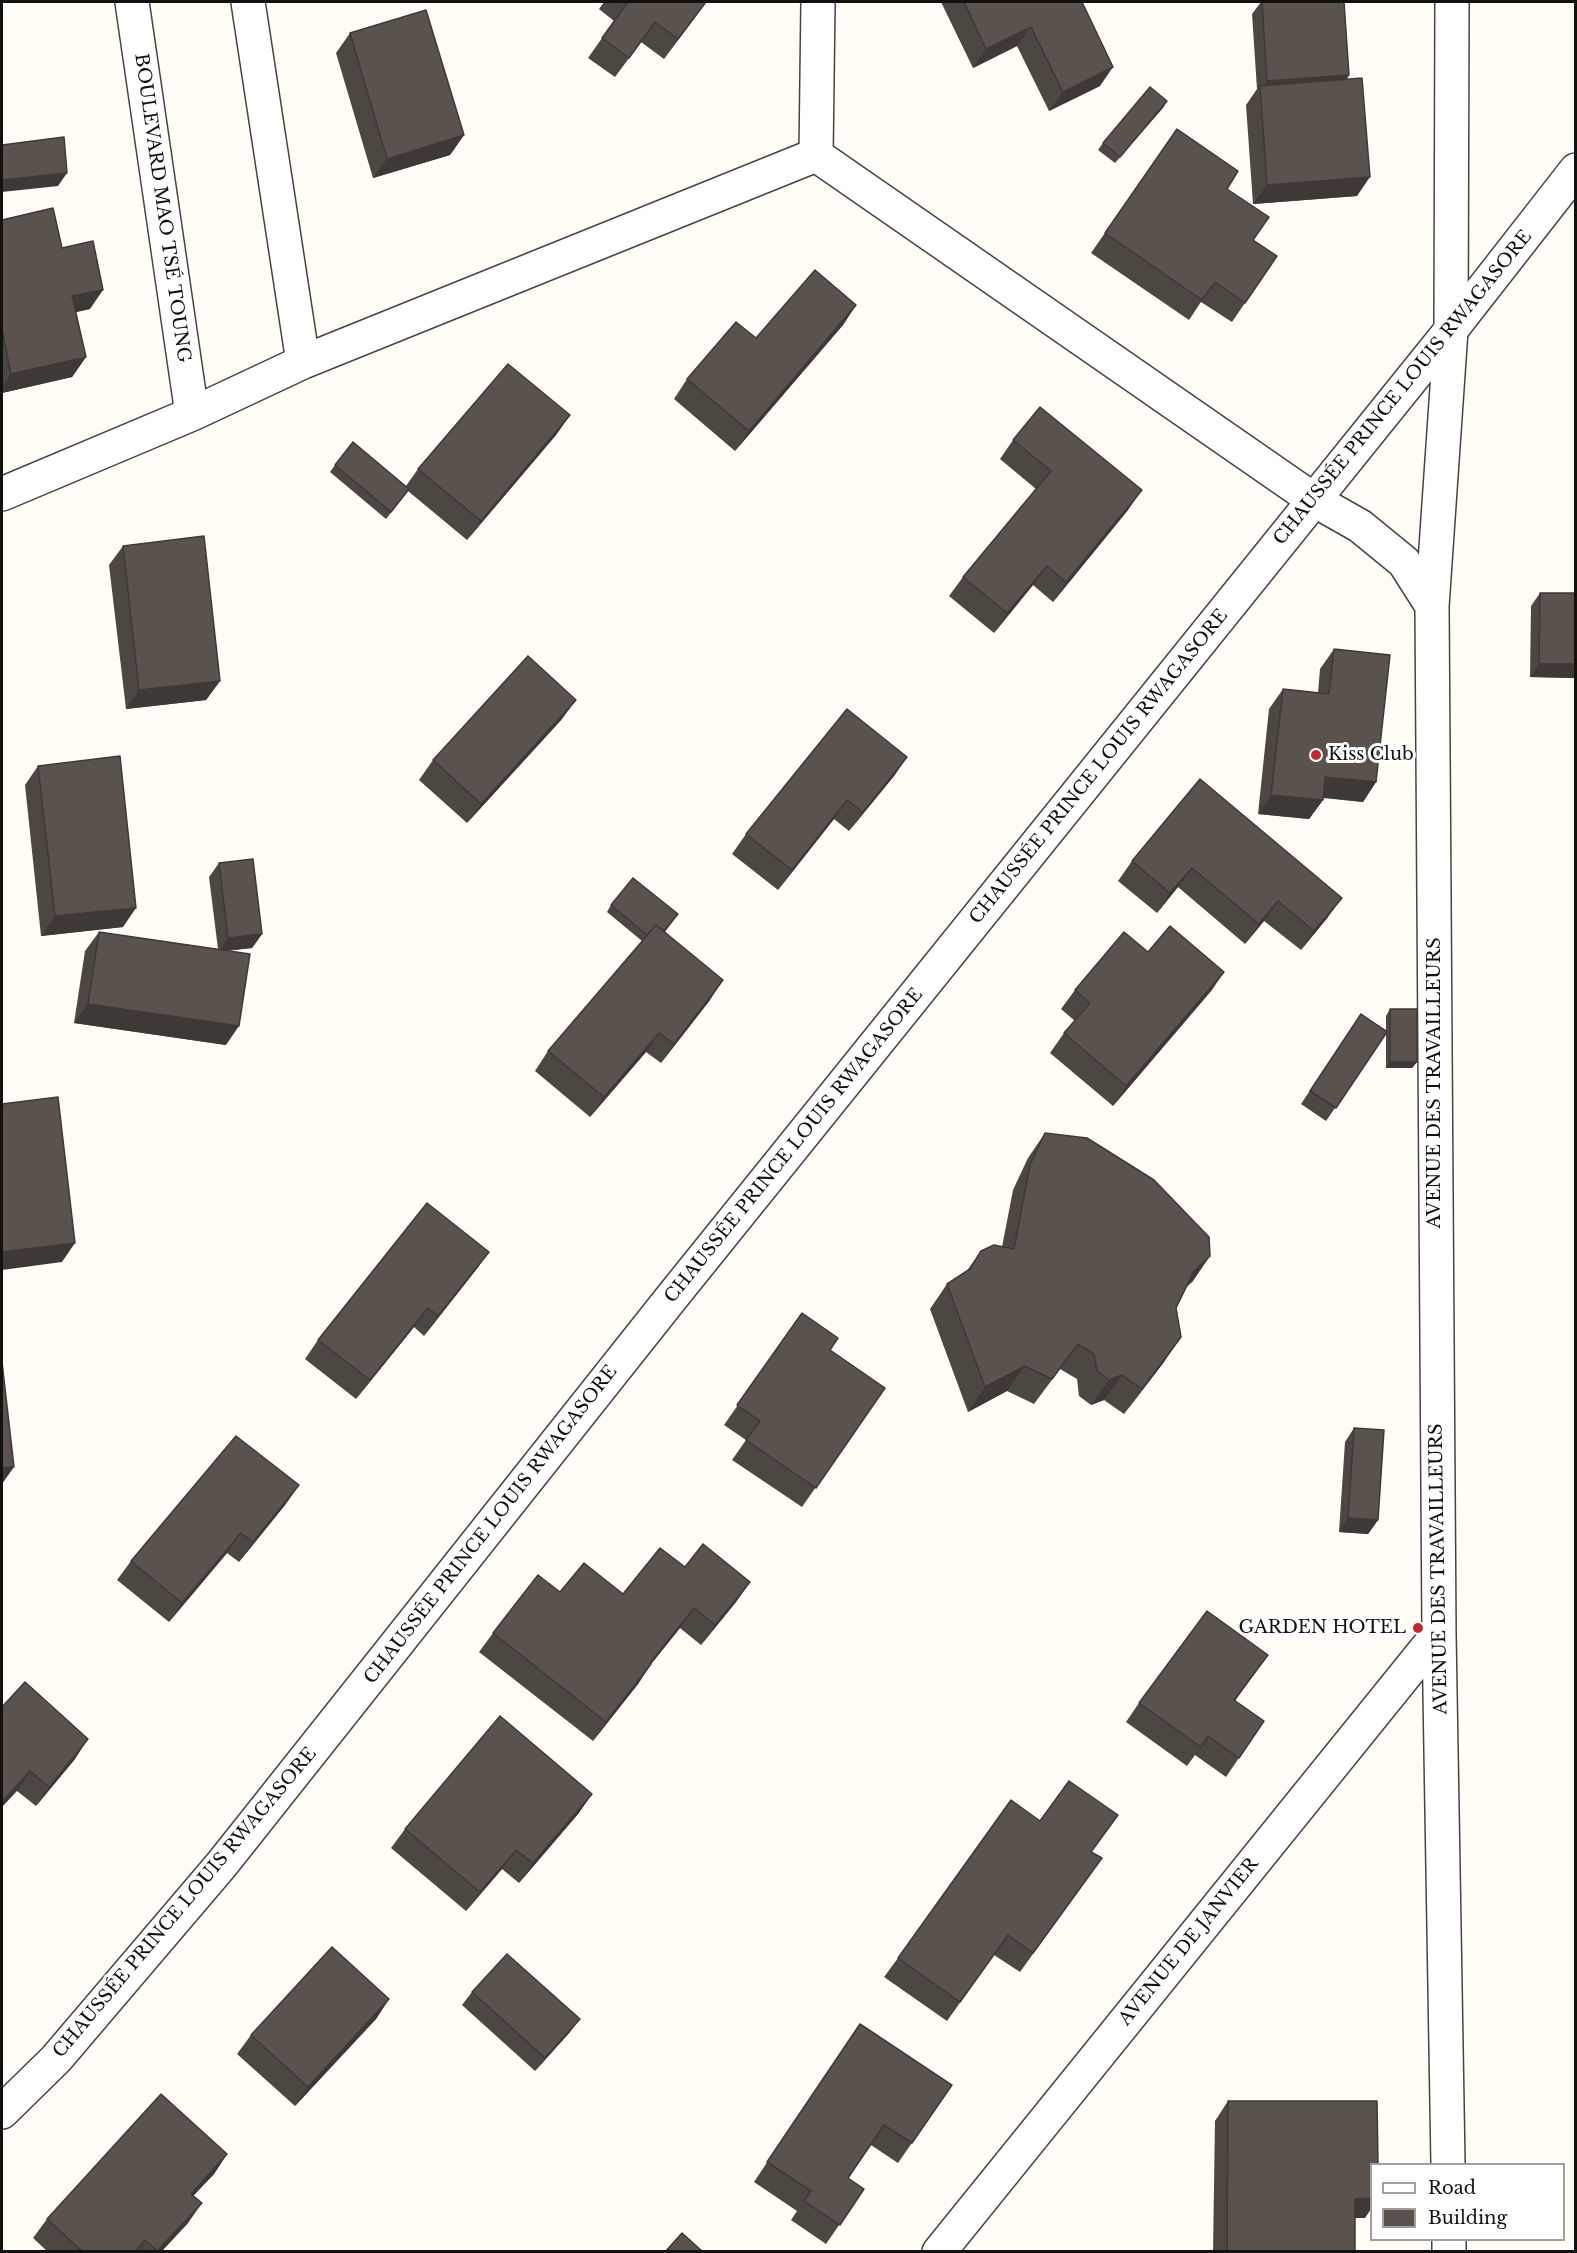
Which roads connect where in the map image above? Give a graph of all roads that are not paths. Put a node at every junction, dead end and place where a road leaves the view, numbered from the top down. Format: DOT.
graph roads {
  1 [pos="132,2"];
  2 [pos="249,2"];
  3 [pos="818,2"];
  4 [pos="1452,2"];
  5 [pos="816,155"];
  6 [pos="1575,170"];
  7 [pos="1450,330"];
  8 [pos="303,362"];
  9 [pos="192,414"];
  10 [pos="2,494"];
  11 [pos="1314,500"];
  12 [pos="1432,606"];
  13 [pos="1439,1633"];
  14 [pos="2,2112"];
  15 [pos="1448,2163"];
  16 [pos="939,2252"];
  1 -- 9 [label="street, BOULEVARD MAO TSÉ TOUNG"];
  2 -- 8 [label="street"];
  3 -- 5 [label="street"];
  4 -- 7 [label="street, AVENUE DES TRAVAILLEURS"];
  5 -- 8 [label="street"];
  5 -- 11 [label="street"];
  6 -- 7 [label="street, CHAUSSÉE PRINCE LOUIS RWAGASORE"];
  7 -- 11 [label="street, CHAUSSÉE PRINCE LOUIS RWAGASORE"];
  7 -- 12 [label="street, AVENUE DES TRAVAILLEURS"];
  8 -- 9 [label="street"];
  9 -- 10 [label="street"];
  11 -- 12 [label="street"];
  11 -- 14 [label="street, CHAUSSÉE PRINCE LOUIS RWAGASORE"];
  12 -- 13 [label="street, AVENUE DES TRAVAILLEURS"];
  13 -- 15 [label="street, AVENUE DES TRAVAILLEURS"];
  13 -- 16 [label="street, AVENUE DE JANVIER"];
}
